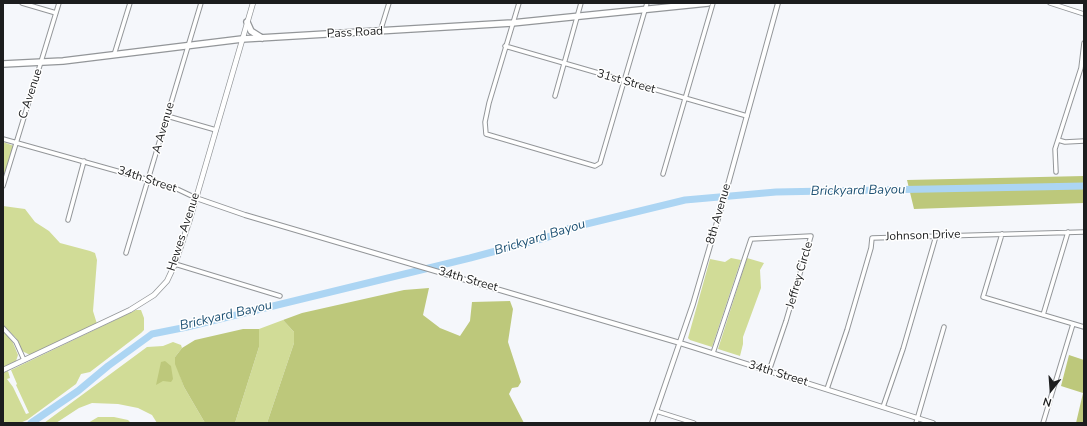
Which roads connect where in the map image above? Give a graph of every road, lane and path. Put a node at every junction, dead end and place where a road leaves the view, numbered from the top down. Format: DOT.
graph roads {
  1 [pos="22,3"];
  2 [pos="59,3"];
  3 [pos="130,3"];
  4 [pos="201,3"];
  5 [pos="253,3"];
  6 [pos="389,3"];
  7 [pos="520,3"];
  8 [pos="581,3"];
  9 [pos="647,3"];
  10 [pos="708,3"];
  11 [pos="712,3"];
  12 [pos="778,3"];
  13 [pos="1050,3"];
  14 [pos="646,9"];
  15 [pos="56,13"];
  16 [pos="1084,14"];
  17 [pos="577,16"];
  18 [pos="247,22"];
  19 [pos="512,24"];
  20 [pos="380,32"];
  21 [pos="262,38"];
  22 [pos="242,39"];
  23 [pos="1084,43"];
  24 [pos="188,45"];
  25 [pos="505,46"];
  26 [pos="114,55"];
  27 [pos="41,63"];
  28 [pos="3,64"];
  29 [pos="564,64"];
  30 [pos="625,82"];
  31 [pos="555,96"];
  32 [pos="685,98"];
  33 [pos="167,116"];
  34 [pos="747,116"];
  35 [pos="216,130"];
  36 [pos="3,138"];
  37 [pos="1058,140"];
  38 [pos="1084,141"];
  39 [pos="16,142"];
  40 [pos="84,161"];
  41 [pos="1056,172"];
  42 [pos="663,174"];
  43 [pos="149,180"];
  44 [pos="3,186"];
  45 [pos="196,198"];
  46 [pos="68,220"];
  47 [pos="1068,232"];
  48 [pos="1084,232"];
  49 [pos="1002,234"];
  50 [pos="936,236"];
  51 [pos="126,253"];
  52 [pos="175,264"];
  53 [pos="280,296"];
  54 [pos="1043,315"];
  55 [pos="1073,324"];
  56 [pos="944,327"];
  57 [pos="1084,327"];
  58 [pos="3,328"];
  59 [pos="680,343"];
  60 [pos="713,353"];
  61 [pos="24,360"];
  62 [pos="3,370"];
  63 [pos="769,371"];
  64 [pos="827,389"];
  65 [pos="883,407"];
  66 [pos="656,412"];
  67 [pos="917,421"];
  68 [pos="652,423"];
  69 [pos="694,423"];
  70 [pos="933,423"];
  71 [pos="1043,423"];
  1 -- 15 [label="street"];
  2 -- 15 [label="street, C Avenue"];
  3 -- 26 [label="street"];
  4 -- 24 [label="street, A Avenue"];
  5 -- 18 [label="main road, Hewes Avenue"];
  6 -- 20 [label="street"];
  7 -- 19 [label="street"];
  8 -- 17 [label="street"];
  9 -- 14 [label="street"];
  10 -- 14 [label="main road, Pass Road"];
  11 -- 32 [label="street"];
  12 -- 34 [label="street, 8th Avenue"];
  13 -- 16 [label="street"];
  14 -- 17 [label="main road, Pass Road"];
  14 -- 30 [label="street"];
  15 -- 27 [label="street, C Avenue"];
  17 -- 19 [label="main road, Pass Road"];
  17 -- 29 [label="street"];
  18 -- 21 [label="main road"];
  18 -- 22 [label="main road, Hewes Avenue"];
  19 -- 20 [label="main road, Pass Road"];
  19 -- 25 [label="street"];
  20 -- 21 [label="main road, Pass Road"];
  21 -- 22 [label="main road, Pass Road"];
  22 -- 24 [label="main road, Pass Road"];
  22 -- 35 [label="main road, Hewes Avenue"];
  23 -- 37 [label="street"];
  24 -- 26 [label="main road, Pass Road"];
  24 -- 33 [label="street, A Avenue"];
  25 -- 29 [label="street, 31st Street"];
  25 -- 30 [label="street"];
  26 -- 27 [label="main road, Pass Road"];
  27 -- 28 [label="main road, Pass Road"];
  27 -- 39 [label="street, C Avenue"];
  29 -- 30 [label="street, 31st Street"];
  29 -- 31 [label="street"];
  30 -- 32 [label="street, 31st Street"];
  32 -- 34 [label="street, 31st Street"];
  32 -- 42 [label="street"];
  33 -- 35 [label="street"];
  33 -- 43 [label="street, A Avenue"];
  34 -- 59 [label="street, 8th Avenue"];
  35 -- 45 [label="main road, Hewes Avenue"];
  36 -- 39 [label="street, 34th Street"];
  37 -- 38 [label="street"];
  37 -- 41 [label="street"];
  39 -- 40 [label="street, 34th Street"];
  39 -- 44 [label="street, C Avenue"];
  40 -- 43 [label="street, 34th Street"];
  40 -- 46 [label="street"];
  43 -- 45 [label="street, 34th Street"];
  43 -- 51 [label="street, A Avenue"];
  45 -- 52 [label="main road, Hewes Avenue"];
  45 -- 59 [label="street, 34th Street"];
  47 -- 48 [label="street, Johnson Drive"];
  47 -- 49 [label="street, Johnson Drive"];
  47 -- 54 [label="street"];
  49 -- 50 [label="street, Johnson Drive"];
  49 -- 54 [label="street"];
  50 -- 64 [label="street, Johnson Drive"];
  50 -- 65 [label="street"];
  52 -- 53 [label="street"];
  52 -- 61 [label="main road, Hewes Avenue"];
  54 -- 55 [label="street"];
  55 -- 57 [label="street"];
  55 -- 71 [label="street"];
  56 -- 67 [label="street"];
  58 -- 61 [label="street"];
  59 -- 60 [label="street, 34th Street"];
  59 -- 66 [label="street, 8th Avenue"];
  60 -- 63 [label="street, 34th Street"];
  60 -- 63 [label="street, Jeffrey Circle"];
  61 -- 62 [label="main road, Hewes Avenue"];
  63 -- 64 [label="street, 34th Street"];
  64 -- 65 [label="street, 34th Street"];
  65 -- 67 [label="street, 34th Street"];
  66 -- 68 [label="street, 8th Avenue"];
  66 -- 69 [label="street"];
  67 -- 70 [label="street, 34th Street"];
}
